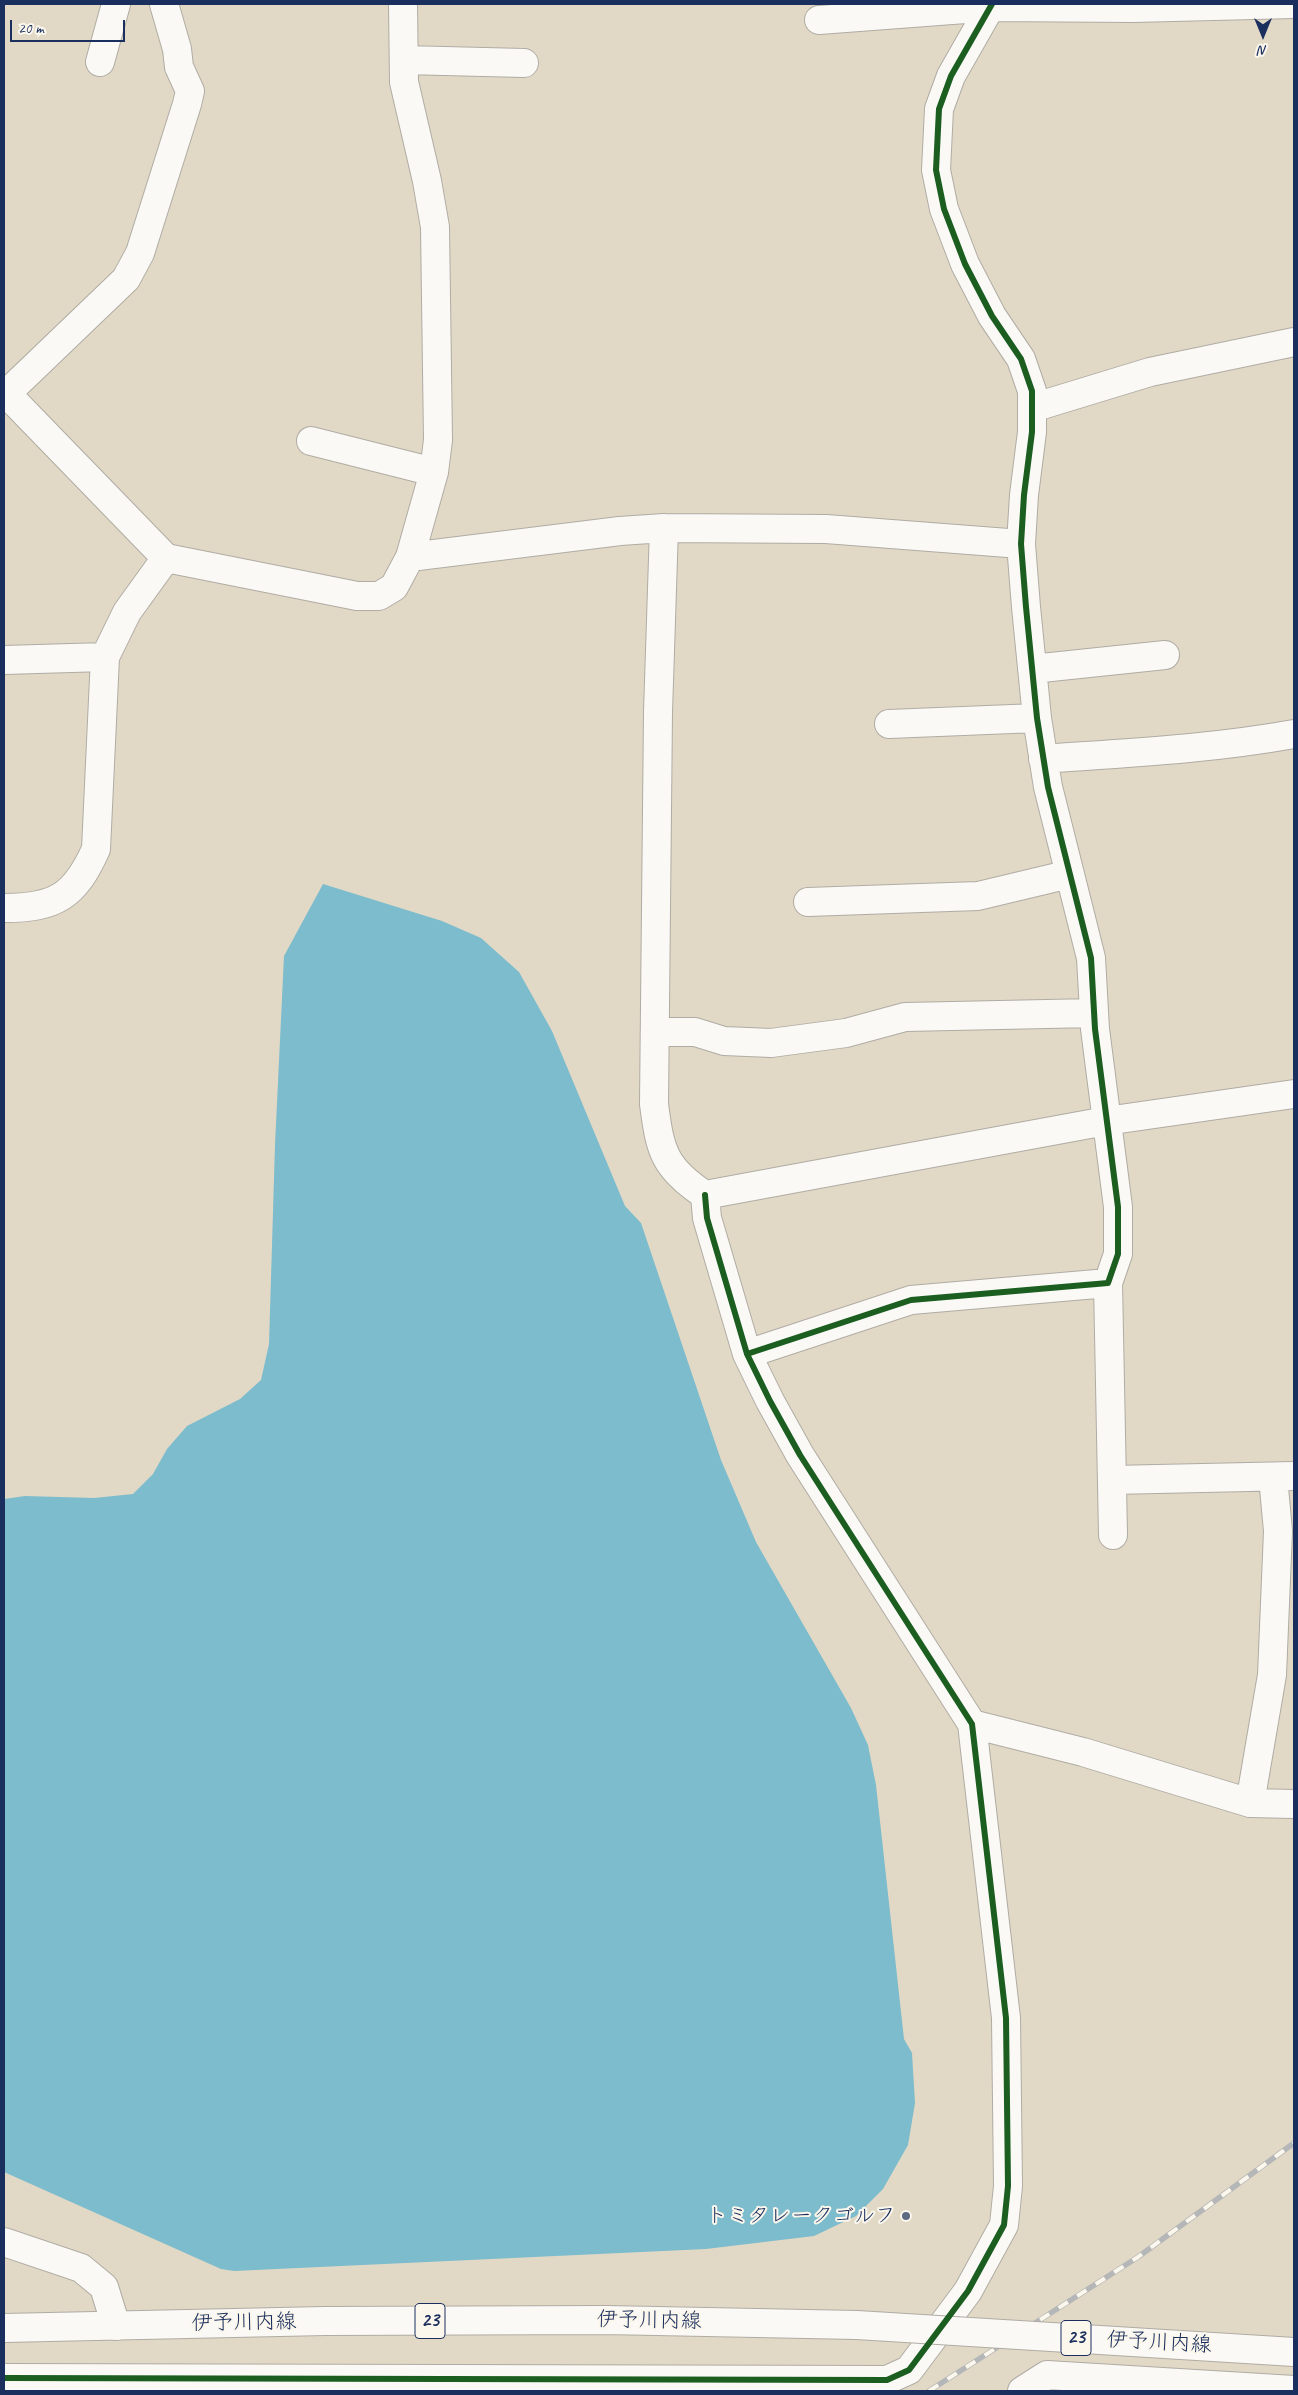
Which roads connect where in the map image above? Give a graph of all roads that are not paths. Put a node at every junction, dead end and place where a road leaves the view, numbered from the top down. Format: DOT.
graph roads {
  1 [pos="116,4"];
  2 [pos="164,4"];
  3 [pos="403,4"];
  4 [pos="1294,4"];
  5 [pos="992,5"];
  6 [pos="819,20"];
  7 [pos="404,60"];
  8 [pos="100,62"];
  9 [pos="524,63"];
  10 [pos="1294,342"];
  11 [pos="5,393"];
  12 [pos="1032,408"];
  13 [pos="311,441"];
  14 [pos="434,472"];
  15 [pos="664,528"];
  16 [pos="1021,544"];
  17 [pos="166,558"];
  18 [pos="410,558"];
  19 [pos="1165,655"];
  20 [pos="105,657"];
  21 [pos="4,660"];
  22 [pos="1032,669"];
  23 [pos="1037,718"];
  24 [pos="889,724"];
  25 [pos="1294,734"];
  26 [pos="1043,759"];
  27 [pos="1070,874"];
  28 [pos="808,902"];
  29 [pos="4,908"];
  30 [pos="1094,1013"];
  31 [pos="655,1032"];
  32 [pos="1294,1094"];
  33 [pos="1106,1121"];
  34 [pos="705,1195"];
  35 [pos="1108,1283"];
  36 [pos="747,1354"];
  37 [pos="1284,1476"];
  38 [pos="1112,1480"];
  39 [pos="1113,1534"];
  40 [pos="972,1724"];
  41 [pos="1250,1802"];
  42 [pos="1294,1804"];
  43 [pos="4,2242"];
  44 [pos="116,2326"];
  45 [pos="4,2328"];
  46 [pos="1294,2352"];
  47 [pos="4,2378"];
  48 [pos="1294,2390"];
  49 [pos="1022,2391"];
  1 -- 8 [label="street"];
  2 -- 11 [label="street"];
  3 -- 7 [label="street"];
  4 -- 5 [label="street"];
  5 -- 6 [label="street"];
  5 -- 12 [label="street"];
  7 -- 9 [label="street"];
  7 -- 14 [label="street"];
  10 -- 12 [label="street"];
  11 -- 17 [label="street"];
  12 -- 16 [label="street"];
  13 -- 14 [label="street"];
  14 -- 18 [label="street"];
  15 -- 16 [label="street"];
  15 -- 18 [label="street"];
  15 -- 31 [label="street"];
  16 -- 22 [label="street"];
  17 -- 18 [label="street"];
  17 -- 20 [label="street"];
  19 -- 22 [label="street"];
  20 -- 21 [label="street"];
  20 -- 29 [label="street"];
  22 -- 23 [label="street"];
  23 -- 24 [label="street"];
  23 -- 26 [label="street"];
  25 -- 26 [label="street"];
  26 -- 27 [label="street"];
  27 -- 28 [label="street"];
  27 -- 30 [label="street"];
  30 -- 31 [label="street"];
  30 -- 33 [label="street"];
  31 -- 34 [label="street"];
  32 -- 33 [label="street"];
  33 -- 34 [label="street"];
  33 -- 35 [label="street"];
  34 -- 36 [label="street"];
  35 -- 36 [label="street"];
  35 -- 38 [label="street"];
  36 -- 40 [label="street"];
  37 -- 38 [label="street"];
  37 -- 41 [label="street"];
  38 -- 39 [label="street"];
  40 -- 41 [label="street"];
  40 -- 47 [label="street"];
  41 -- 42 [label="street"];
  43 -- 44 [label="street"];
  44 -- 45 [label="street, 伊予川内線 / 23"];
  44 -- 46 [label="street, 伊予川内線 / 23, bridge"];
  48 -- 49 [label="street"];
}
